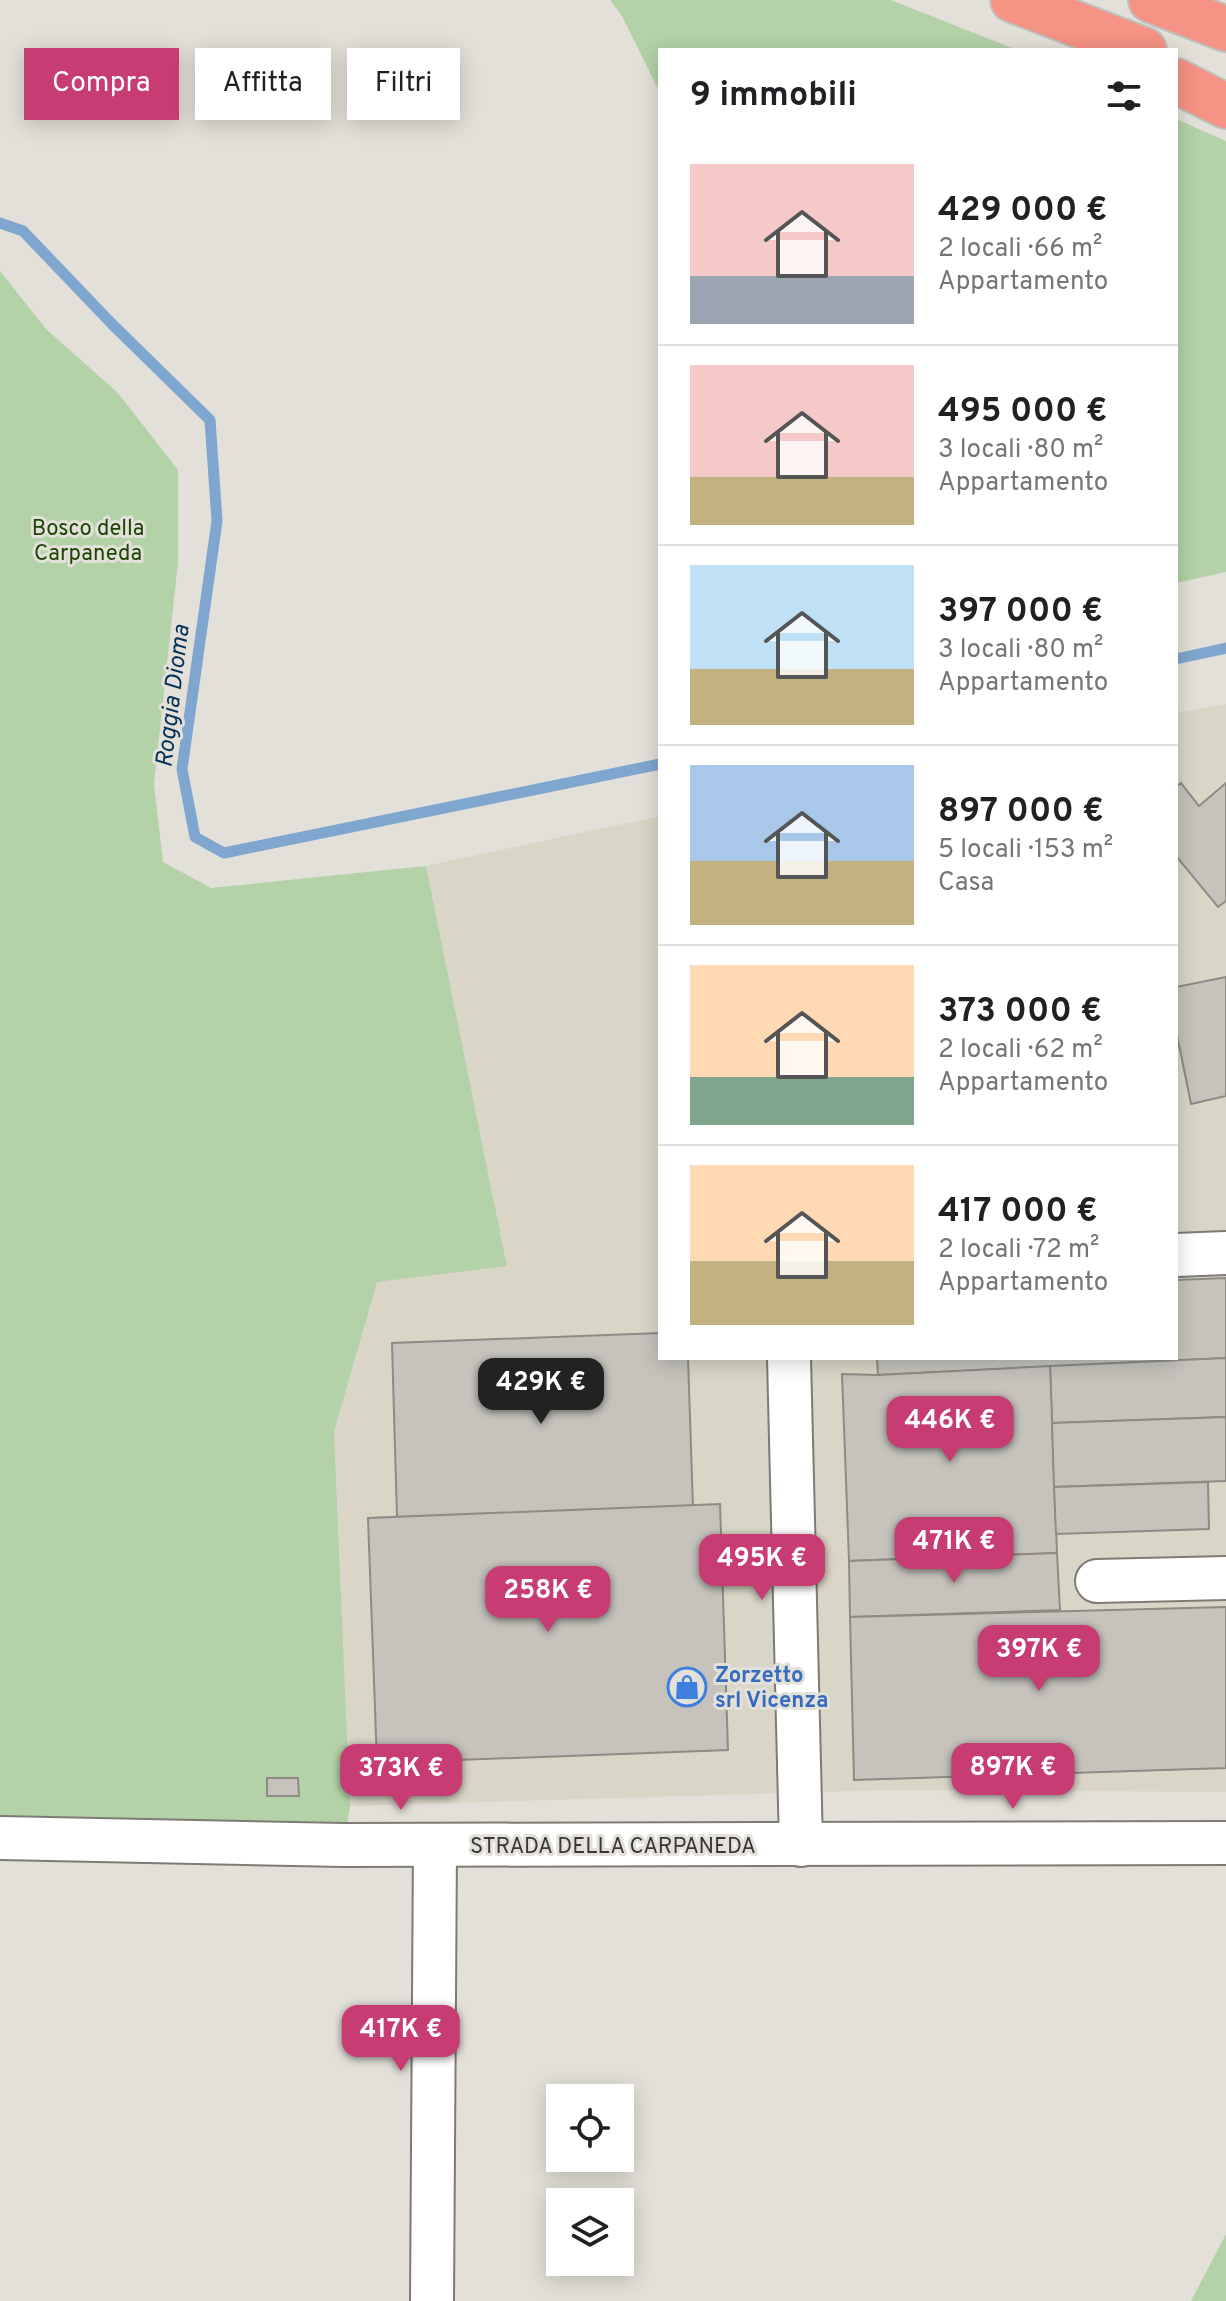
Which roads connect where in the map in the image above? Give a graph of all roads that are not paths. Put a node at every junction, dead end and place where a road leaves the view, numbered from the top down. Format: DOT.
graph roads {
  1 [pos="1011,0"];
  2 [pos="1151,0"];
  3 [pos="1226,29"];
  4 [pos="1108,48"];
  5 [pos="1139,48"];
  6 [pos="1178,63"];
  7 [pos="1226,81"];
  8 [pos="1178,82"];
  9 [pos="1226,106"];
  10 [pos="1226,1253"];
  11 [pos="1178,1255"];
  12 [pos="789,1360"];
  13 [pos="1226,1578"];
  14 [pos="1097,1581"];
  15 [pos="0,1838"];
  16 [pos="1226,1843"];
  17 [pos="435,1845"];
  18 [pos="801,1845"];
  19 [pos="432,2301"];
  1 -- 4 [label="highway"];
  1 -- 5 [label="highway"];
  2 -- 3 [label="highway"];
  6 -- 7 [label="highway"];
  8 -- 9 [label="highway"];
  10 -- 11 [label="street"];
  12 -- 18 [label="street"];
  13 -- 14 [label="street"];
  15 -- 17 [label="street, STRADA DELLA CARPANEDA"];
  16 -- 18 [label="street, STRADA DELLA CARPANEDA"];
  17 -- 18 [label="street, STRADA DELLA CARPANEDA"];
  17 -- 19 [label="street"];
}
